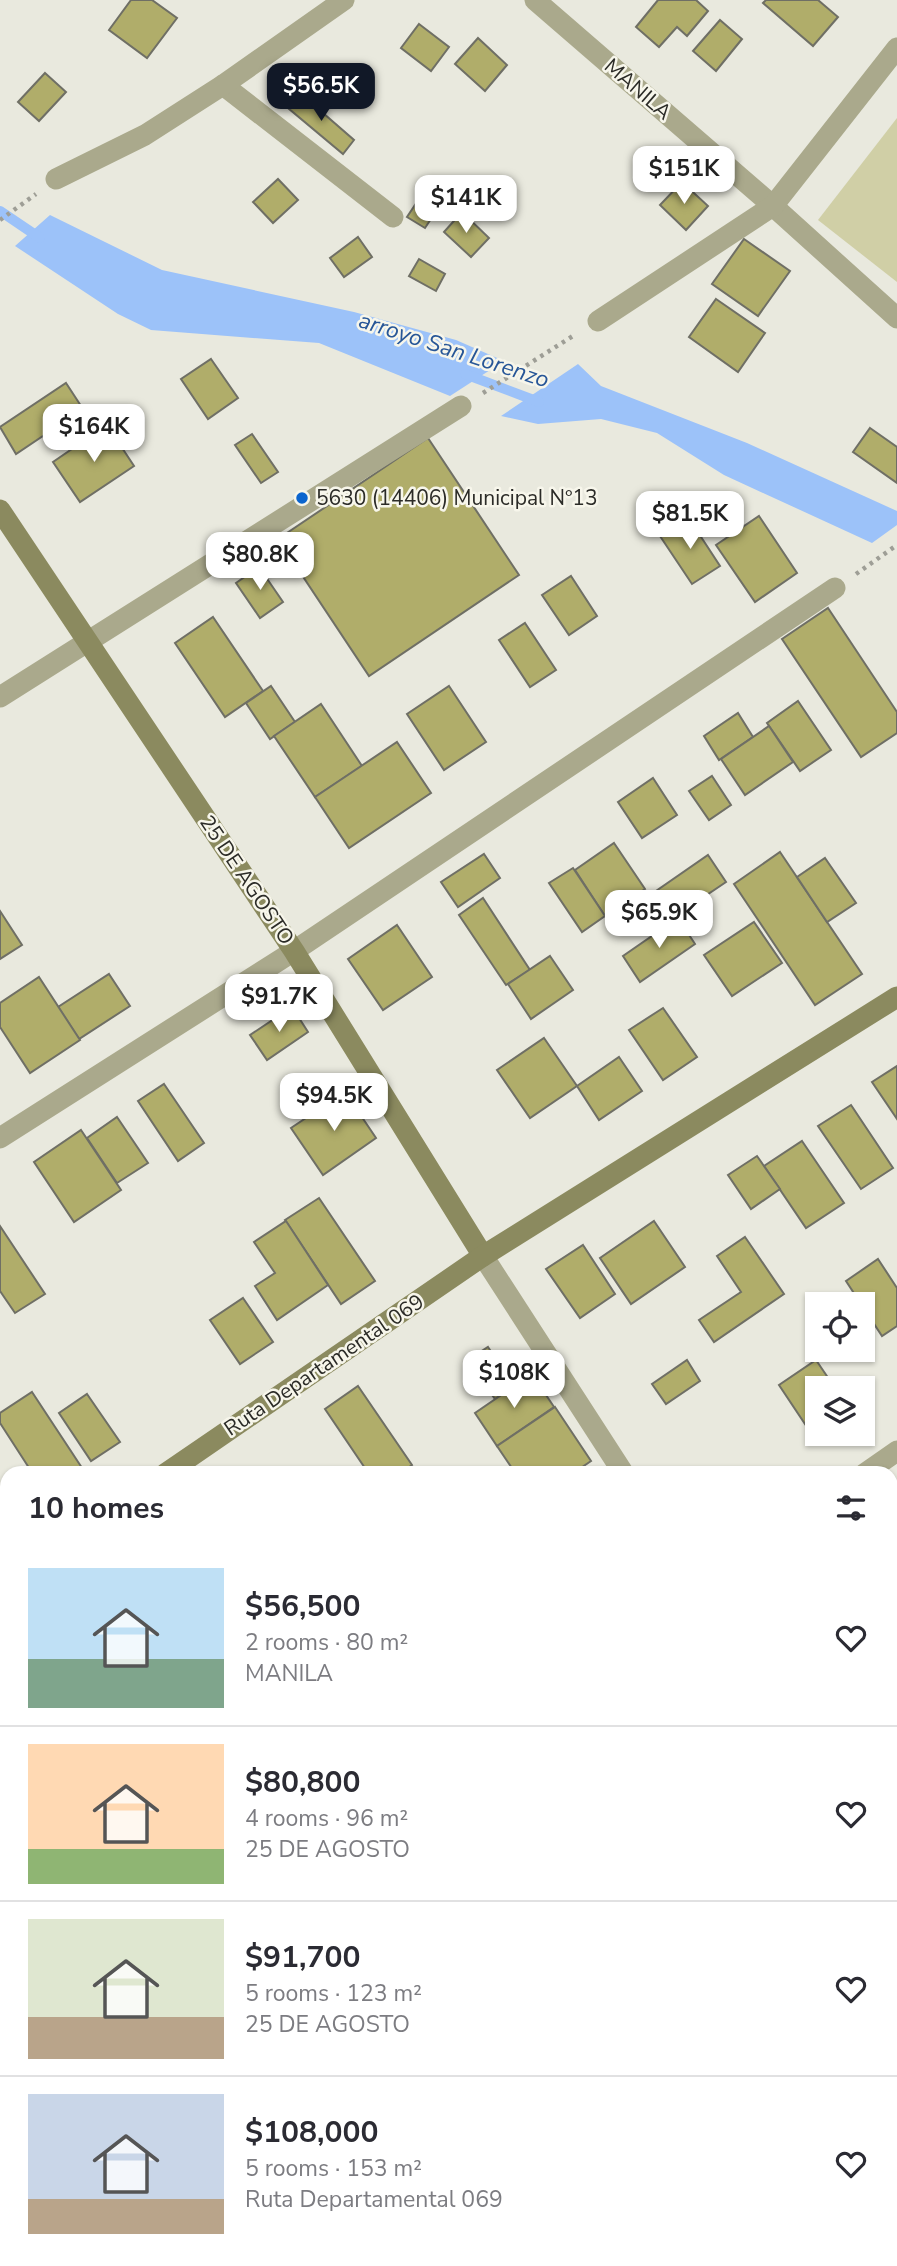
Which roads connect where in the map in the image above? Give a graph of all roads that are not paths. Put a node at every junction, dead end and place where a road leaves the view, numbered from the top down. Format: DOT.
graph roads {
  1 [pos="344,0"];
  2 [pos="535,0"];
  3 [pos="897,48"];
  4 [pos="223,85"];
  5 [pos="56,180"];
  6 [pos="773,206"];
  7 [pos="393,217"];
  8 [pos="897,318"];
  9 [pos="598,321"];
  10 [pos="461,406"];
  11 [pos="0,510"];
  12 [pos="835,588"];
  13 [pos="88,641"];
  14 [pos="0,697"];
  15 [pos="294,951"];
  16 [pos="897,997"];
  17 [pos="0,1138"];
  18 [pos="483,1256"];
  19 [pos="897,1451"];
  20 [pos="177,1466"];
  21 [pos="619,1466"];
  22 [pos="875,1466"];
  1 -- 4 [label="street"];
  2 -- 6 [label="street, MANILA"];
  3 -- 6 [label="street"];
  4 -- 5 [label="street"];
  4 -- 7 [label="street"];
  6 -- 8 [label="street, MANILA"];
  6 -- 9 [label="street"];
  10 -- 13 [label="street"];
  11 -- 13 [label="main road, 25 DE AGOSTO"];
  12 -- 15 [label="street"];
  13 -- 14 [label="street"];
  13 -- 15 [label="main road, 25 DE AGOSTO"];
  15 -- 17 [label="street"];
  15 -- 18 [label="main road, 25 DE AGOSTO"];
  16 -- 18 [label="main road, Ruta Departamental 069"];
  18 -- 20 [label="main road, Ruta Departamental 069"];
  18 -- 21 [label="street"];
  19 -- 22 [label="street"];
}
